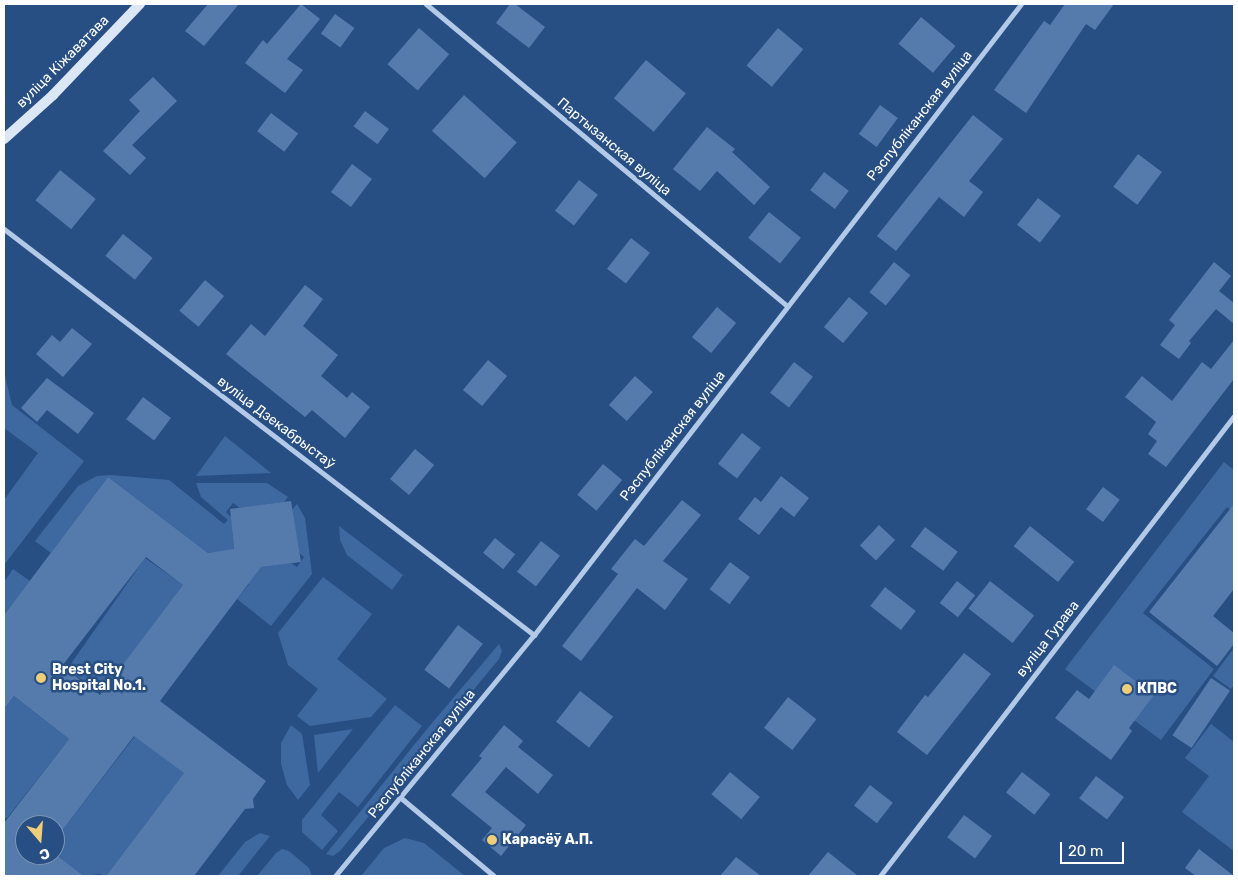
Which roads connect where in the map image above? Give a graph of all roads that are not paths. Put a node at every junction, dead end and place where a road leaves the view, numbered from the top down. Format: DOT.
graph roads {
  1 [pos="140,4"];
  2 [pos="1021,4"];
  3 [pos="429,5"];
  4 [pos="4,139"];
  5 [pos="4,229"];
  6 [pos="787,306"];
  7 [pos="1234,416"];
  8 [pos="534,635"];
  9 [pos="401,798"];
  10 [pos="335,876"];
  11 [pos="494,876"];
  12 [pos="880,876"];
  1 -- 4 [label="main road, вуліца Кіжаватава"];
  2 -- 6 [label="street, Рэспубліканская вуліца"];
  3 -- 6 [label="street, Партызанская вуліца"];
  5 -- 8 [label="street, вуліца Дзекабрыстаў"];
  6 -- 8 [label="street, Рэспубліканская вуліца"];
  7 -- 12 [label="street, вуліца Гурава"];
  8 -- 9 [label="street, Рэспубліканская вуліца"];
  9 -- 10 [label="street, Рэспубліканская вуліца"];
  9 -- 11 [label="street"];
}
